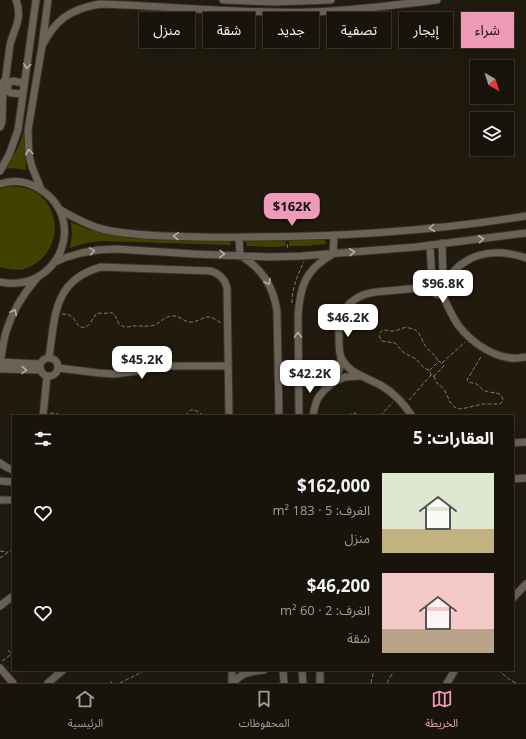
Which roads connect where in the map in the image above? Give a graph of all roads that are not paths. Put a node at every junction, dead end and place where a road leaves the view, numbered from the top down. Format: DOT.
graph roads {
  1 [pos="16,0"];
  2 [pos="36,0"];
  3 [pos="48,0"];
  4 [pos="223,0"];
  5 [pos="331,0"];
  6 [pos="437,0"];
  7 [pos="42,46"];
  8 [pos="24,83"];
  9 [pos="5,87"];
  10 [pos="23,94"];
  11 [pos="0,127"];
  12 [pos="0,172"];
  13 [pos="0,184"];
  14 [pos="40,189"];
  15 [pos="59,210"];
  16 [pos="526,216"];
  17 [pos="526,233"];
  18 [pos="334,235"];
  19 [pos="239,238"];
  20 [pos="442,243"];
  21 [pos="430,245"];
  22 [pos="333,254"];
  23 [pos="240,255"];
  24 [pos="526,258"];
  25 [pos="55,262"];
  26 [pos="37,277"];
  27 [pos="445,278"];
  28 [pos="0,282"];
  29 [pos="431,284"];
  30 [pos="442,294"];
  31 [pos="1,348"];
  32 [pos="49,358"];
  33 [pos="341,358"];
  34 [pos="523,358"];
  35 [pos="0,362"];
  36 [pos="526,364"];
  37 [pos="228,366"];
  38 [pos="40,367"];
  39 [pos="58,368"];
  40 [pos="0,369"];
  41 [pos="47,376"];
  42 [pos="361,376"];
  43 [pos="331,383"];
  44 [pos="43,414"];
  45 [pos="229,415"];
  46 [pos="278,415"];
  47 [pos="299,415"];
  48 [pos="313,415"];
  49 [pos="411,415"];
  50 [pos="525,441"];
  51 [pos="514,443"];
  52 [pos="0,463"];
  53 [pos="12,469"];
  54 [pos="526,478"];
  55 [pos="514,479"];
  56 [pos="0,481"];
  57 [pos="12,482"];
  58 [pos="0,500"];
  59 [pos="12,500"];
  60 [pos="526,584"];
  61 [pos="12,597"];
  62 [pos="514,597"];
  63 [pos="0,606"];
  64 [pos="0,668"];
  65 [pos="62,671"];
  66 [pos="232,671"];
  67 [pos="259,671"];
  68 [pos="283,671"];
  69 [pos="302,671"];
  70 [pos="320,671"];
  71 [pos="454,671"];
  72 [pos="13,683"];
  73 [pos="48,683"];
  74 [pos="232,683"];
  75 [pos="283,683"];
  76 [pos="303,683"];
  77 [pos="320,683"];
  78 [pos="447,683"];
  1 -- 9 [label="street"];
  2 -- 8 [label="street, one-way"];
  3 -- 7 [label="street"];
  4 -- 5 [label="street"];
  6 -- 7 [label="street"];
  14 -- 7 [label="street, one-way"];
  8 -- 9 [label="street"];
  8 -- 10 [label="street"];
  9 -- 10 [label="street"];
  9 -- 11 [label="street"];
  10 -- 12 [label="street"];
  13 -- 14 [label="street"];
  14 -- 15 [label="street"];
  19 -- 15 [label="street, one-way"];
  15 -- 25 [label="street"];
  16 -- 18 [label="street, one-way"];
  20 -- 17 [label="street, one-way"];
  18 -- 19 [label="street"];
  18 -- 22 [label="street"];
  19 -- 23 [label="street"];
  20 -- 21 [label="street"];
  20 -- 27 [label="street"];
  22 -- 21 [label="street, one-way"];
  21 -- 29 [label="street"];
  22 -- 23 [label="street"];
  47 -- 22 [label="street, one-way"];
  25 -- 23 [label="street, one-way"];
  23 -- 46 [label="street, one-way"];
  24 -- 27 [label="street"];
  25 -- 26 [label="street"];
  26 -- 28 [label="street"];
  31 -- 26 [label="street, one-way"];
  27 -- 29 [label="street"];
  27 -- 30 [label="street"];
  29 -- 30 [label="street"];
  29 -- 33 [label="street"];
  30 -- 34 [label="street"];
  31 -- 35 [label="street"];
  32 -- 37 [label="street"];
  32 -- 38 [label="street"];
  32 -- 39 [label="street"];
  33 -- 42 [label="street"];
  33 -- 43 [label="street"];
  34 -- 36 [label="street"];
  35 -- 38 [label="street"];
  37 -- 39 [label="street"];
  37 -- 45 [label="street"];
  40 -- 38 [label="street, one-way"];
  38 -- 41 [label="street"];
  39 -- 41 [label="street"];
  41 -- 44 [label="street"];
  42 -- 43 [label="street"];
  42 -- 49 [label="street"];
  43 -- 48 [label="street"];
  50 -- 51 [label="street"];
  52 -- 53 [label="street"];
  54 -- 55 [label="street"];
  56 -- 57 [label="street"];
  58 -- 59 [label="street"];
  60 -- 62 [label="street"];
  61 -- 63 [label="street"];
  64 -- 72 [label="street"];
  65 -- 73 [label="street"];
  66 -- 74 [label="street"];
  67 -- 74 [label="street"];
  68 -- 75 [label="street"];
  69 -- 76 [label="street"];
  70 -- 77 [label="street"];
  71 -- 78 [label="street"];
}
